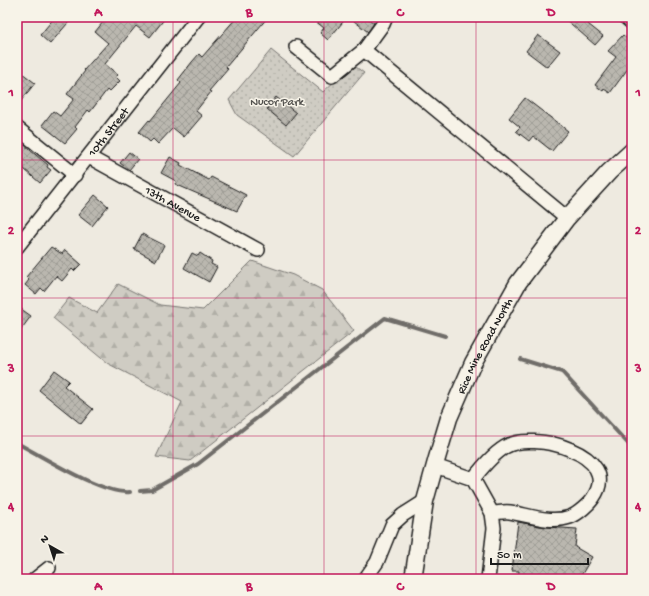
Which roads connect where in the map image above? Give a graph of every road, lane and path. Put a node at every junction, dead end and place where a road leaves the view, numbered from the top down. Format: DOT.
graph roads {
  1 [pos="198,17"];
  2 [pos="386,17"];
  3 [pos="625,17"];
  4 [pos="632,22"];
  5 [pos="296,47"];
  6 [pos="364,50"];
  7 [pos="17,128"];
  8 [pos="632,151"];
  9 [pos="89,157"];
  10 [pos="75,175"];
  11 [pos="567,218"];
  12 [pos="17,247"];
  13 [pos="258,250"];
  14 [pos="435,466"];
  15 [pos="473,479"];
  16 [pos="426,500"];
  17 [pos="492,513"];
  18 [pos="49,568"];
  19 [pos="35,579"];
  20 [pos="368,579"];
  21 [pos="413,579"];
  22 [pos="488,579"];
  1 -- 9 [label="street, 10th Street"];
  2 -- 6 [label="street"];
  3 -- 4 [label="street"];
  5 -- 6 [label="street"];
  6 -- 11 [label="street"];
  7 -- 10 [label="street"];
  8 -- 11 [label="main road, Rice Mine Road North"];
  9 -- 10 [label="street, 10th Street"];
  9 -- 13 [label="street, 13th Avenue"];
  10 -- 12 [label="street, 10th Street"];
  11 -- 14 [label="main road, Rice Mine Road North"];
  14 -- 15 [label="street"];
  14 -- 16 [label="main road, Rice Mine Road North"];
  15 -- 17 [label="street"];
  15 -- 17 [label="street"];
  16 -- 20 [label="street"];
  16 -- 21 [label="main road, Rice Mine Road North"];
  17 -- 22 [label="street"];
  18 -- 19 [label="street"];
}
